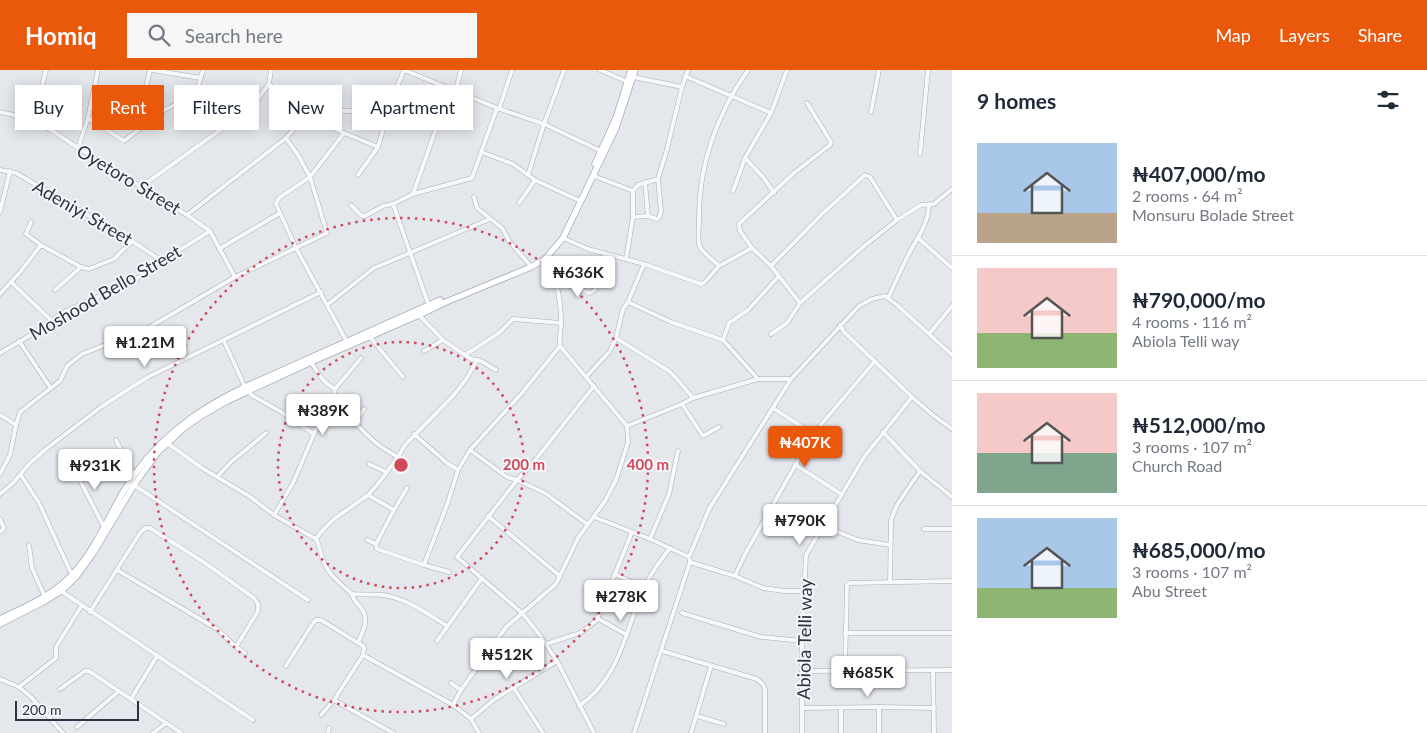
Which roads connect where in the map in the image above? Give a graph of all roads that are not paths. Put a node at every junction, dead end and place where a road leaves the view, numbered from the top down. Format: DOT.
graph roads {
  1 [pos="46,70"];
  2 [pos="98,70"];
  3 [pos="151,70"];
  4 [pos="203,70"];
  5 [pos="271,70"];
  6 [pos="404,70"];
  7 [pos="461,70"];
  8 [pos="512,70"];
  9 [pos="564,70"];
  10 [pos="600,70"];
  11 [pos="631,70"];
  12 [pos="635,70"];
  13 [pos="688,70"];
  14 [pos="748,70"];
  15 [pos="787,70"];
  16 [pos="879,70"];
  17 [pos="928,70"];
  18 [pos="685,76"];
  19 [pos="633,77"];
  20 [pos="201,78"];
  21 [pos="628,82"];
  22 [pos="269,84"];
  23 [pos="42,85"];
  24 [pos="147,85"];
  25 [pos="398,85"];
  26 [pos="442,85"];
  27 [pos="457,85"];
  28 [pos="682,87"];
  29 [pos="731,95"];
  30 [pos="473,97"];
  31 [pos="807,103"];
  32 [pos="498,108"];
  33 [pos="0,112"];
  34 [pos="871,112"];
  35 [pos="771,113"];
  36 [pos="88,118"];
  37 [pos="544,124"];
  38 [pos="293,130"];
  39 [pos="338,130"];
  40 [pos="383,130"];
  41 [pos="435,130"];
  42 [pos="344,133"];
  43 [pos="286,138"];
  44 [pos="378,146"];
  45 [pos="78,148"];
  46 [pos="601,151"];
  47 [pos="481,152"];
  48 [pos="920,154"];
  49 [pos="745,158"];
  50 [pos="0,170"];
  51 [pos="10,171"];
  52 [pos="358,175"];
  53 [pos="528,175"];
  54 [pos="594,176"];
  55 [pos="310,177"];
  56 [pos="658,179"];
  57 [pos="535,180"];
  58 [pos="645,182"];
  59 [pos="142,186"];
  60 [pos="952,189"];
  61 [pos="633,191"];
  62 [pos="733,191"];
  63 [pos="774,193"];
  64 [pos="413,194"];
  65 [pos="474,197"];
  66 [pos="578,200"];
  67 [pos="393,204"];
  68 [pos="519,204"];
  69 [pos="351,205"];
  70 [pos="928,205"];
  71 [pos="0,212"];
  72 [pos="280,213"];
  73 [pos="187,215"];
  74 [pos="648,216"];
  75 [pos="633,217"];
  76 [pos="490,219"];
  77 [pos="897,220"];
  78 [pos="31,222"];
  79 [pos="210,231"];
  80 [pos="564,238"];
  81 [pos="918,238"];
  82 [pos="132,241"];
  83 [pos="41,245"];
  84 [pos="296,248"];
  85 [pos="752,248"];
  86 [pos="218,249"];
  87 [pos="410,254"];
  88 [pos="605,255"];
  89 [pos="544,259"];
  90 [pos="626,259"];
  91 [pos="162,261"];
  92 [pos="529,264"];
  93 [pos="644,264"];
  94 [pos="719,266"];
  95 [pos="771,266"];
  96 [pos="81,268"];
  97 [pos="952,268"];
  98 [pos="235,276"];
  99 [pos="779,276"];
  100 [pos="556,281"];
  101 [pos="11,282"];
  102 [pos="55,290"];
  103 [pos="320,292"];
  104 [pos="0,294"];
  105 [pos="888,298"];
  106 [pos="628,302"];
  107 [pos="800,303"];
  108 [pos="327,305"];
  109 [pos="429,306"];
  110 [pos="952,306"];
  111 [pos="419,315"];
  112 [pos="52,321"];
  113 [pos="561,323"];
  114 [pos="840,326"];
  115 [pos="771,334"];
  116 [pos="929,334"];
  117 [pos="370,337"];
  118 [pos="616,338"];
  119 [pos="443,340"];
  120 [pos="723,340"];
  121 [pos="19,341"];
  122 [pos="224,341"];
  123 [pos="348,344"];
  124 [pos="560,346"];
  125 [pos="424,351"];
  126 [pos="0,353"];
  127 [pos="952,354"];
  128 [pos="465,355"];
  129 [pos="361,358"];
  130 [pos="477,360"];
  131 [pos="875,361"];
  132 [pos="311,362"];
  133 [pos="496,370"];
  134 [pos="403,377"];
  135 [pos="586,377"];
  136 [pos="791,379"];
  137 [pos="758,380"];
  138 [pos="594,386"];
  139 [pos="50,387"];
  140 [pos="246,389"];
  141 [pos="335,389"];
  142 [pos="693,398"];
  143 [pos="912,398"];
  144 [pos="682,404"];
  145 [pos="773,408"];
  146 [pos="364,409"];
  147 [pos="0,415"];
  148 [pos="952,420"];
  149 [pos="16,425"];
  150 [pos="948,425"];
  151 [pos="627,426"];
  152 [pos="720,427"];
  153 [pos="952,429"];
  154 [pos="883,432"];
  155 [pos="266,433"];
  156 [pos="314,434"];
  157 [pos="414,434"];
  158 [pos="813,434"];
  159 [pos="116,440"];
  160 [pos="167,443"];
  161 [pos="470,450"];
  162 [pos="678,451"];
  163 [pos="398,457"];
  164 [pos="369,464"];
  165 [pos="72,465"];
  166 [pos="796,465"];
  167 [pos="458,470"];
  168 [pos="920,471"];
  169 [pos="386,472"];
  170 [pos="0,474"];
  171 [pos="21,475"];
  172 [pos="134,476"];
  173 [pos="217,477"];
  174 [pos="517,480"];
  175 [pos="134,485"];
  176 [pos="407,488"];
  177 [pos="0,494"];
  178 [pos="841,494"];
  179 [pos="368,495"];
  180 [pos="952,497"];
  181 [pos="394,510"];
  182 [pos="274,515"];
  183 [pos="488,516"];
  184 [pos="594,517"];
  185 [pos="0,519"];
  186 [pos="588,524"];
  187 [pos="823,526"];
  188 [pos="105,527"];
  189 [pos="924,529"];
  190 [pos="952,529"];
  191 [pos="0,532"];
  192 [pos="632,532"];
  193 [pos="316,539"];
  194 [pos="650,539"];
  195 [pos="367,540"];
  196 [pos="376,544"];
  197 [pos="29,545"];
  198 [pos="890,545"];
  199 [pos="670,548"];
  200 [pos="689,557"];
  201 [pos="690,562"];
  202 [pos="424,565"];
  203 [pos="116,570"];
  204 [pos="449,572"];
  205 [pos="616,574"];
  206 [pos="72,575"];
  207 [pos="560,576"];
  208 [pos="735,576"];
  209 [pos="482,578"];
  210 [pos="952,581"];
  211 [pos="890,582"];
  212 [pos="644,588"];
  213 [pos="61,591"];
  214 [pos="804,591"];
  215 [pos="352,594"];
  216 [pos="45,597"];
  217 [pos="308,600"];
  218 [pos="82,605"];
  219 [pos="90,612"];
  220 [pos="522,613"];
  221 [pos="682,613"];
  222 [pos="597,618"];
  223 [pos="0,619"];
  224 [pos="0,624"];
  225 [pos="447,626"];
  226 [pos="845,633"];
  227 [pos="952,633"];
  228 [pos="627,635"];
  229 [pos="437,640"];
  230 [pos="802,641"];
  231 [pos="358,643"];
  232 [pos="546,644"];
  233 [pos="236,647"];
  234 [pos="662,651"];
  235 [pos="245,653"];
  236 [pos="363,655"];
  237 [pos="157,656"];
  238 [pos="557,661"];
  239 [pos="286,666"];
  240 [pos="711,666"];
  241 [pos="845,670"];
  242 [pos="932,670"];
  243 [pos="952,670"];
  244 [pos="803,671"];
  245 [pos="0,679"];
  246 [pos="451,683"];
  247 [pos="19,687"];
  248 [pos="514,687"];
  249 [pos="60,690"];
  250 [pos="461,690"];
  251 [pos="119,691"];
  252 [pos="131,699"];
  253 [pos="334,700"];
  254 [pos="453,704"];
  255 [pos="579,706"];
  256 [pos="879,707"];
  257 [pos="803,708"];
  258 [pos="841,708"];
  259 [pos="934,708"];
  260 [pos="321,714"];
  261 [pos="697,716"];
  262 [pos="471,719"];
  263 [pos="253,720"];
  264 [pos="166,723"];
  265 [pos="724,724"];
  266 [pos="76,727"];
  267 [pos="329,728"];
  268 [pos="63,733"];
  269 [pos="153,733"];
  270 [pos="181,733"];
  271 [pos="328,733"];
  272 [pos="393,733"];
  273 [pos="479,733"];
  274 [pos="543,733"];
  275 [pos="594,733"];
  276 [pos="634,733"];
  277 [pos="691,733"];
  278 [pos="765,733"];
  279 [pos="802,733"];
  280 [pos="841,733"];
  281 [pos="879,733"];
  282 [pos="934,733"];
  1 -- 23 [label="street"];
  2 -- 36 [label="street"];
  3 -- 20 [label="street"];
  3 -- 24 [label="street"];
  4 -- 20 [label="street"];
  5 -- 22 [label="street"];
  6 -- 25 [label="street"];
  6 -- 26 [label="street"];
  7 -- 27 [label="street"];
  8 -- 32 [label="street"];
  9 -- 37 [label="street"];
  10 -- 21 [label="street"];
  11 -- 21 [label="main road"];
  12 -- 19 [label="main road"];
  13 -- 18 [label="street"];
  14 -- 29 [label="street"];
  15 -- 35 [label="street"];
  16 -- 34 [label="street"];
  17 -- 48 [label="street"];
  18 -- 28 [label="street"];
  18 -- 29 [label="street"];
  19 -- 28 [label="street"];
  19 -- 54 [label="main road"];
  20 -- 36 [label="street"];
  21 -- 46 [label="main road"];
  22 -- 59 [label="street"];
  28 -- 56 [label="street"];
  29 -- 35 [label="street"];
  29 -- 94 [label="street"];
  30 -- 32 [label="street"];
  31 -- 63 [label="street"];
  32 -- 37 [label="street"];
  32 -- 47 [label="street"];
  33 -- 45 [label="street, Oyetoro Street"];
  35 -- 49 [label="street"];
  36 -- 45 [label="street"];
  37 -- 46 [label="street"];
  37 -- 53 [label="street"];
  38 -- 43 [label="street"];
  39 -- 42 [label="street"];
  40 -- 44 [label="street"];
  41 -- 64 [label="street"];
  42 -- 44 [label="street"];
  42 -- 55 [label="street"];
  43 -- 55 [label="street"];
  43 -- 73 [label="street"];
  44 -- 52 [label="street"];
  45 -- 59 [label="street, Oyetoro Street"];
  46 -- 66 [label="main road"];
  47 -- 53 [label="street"];
  47 -- 64 [label="street"];
  49 -- 62 [label="street"];
  49 -- 63 [label="street"];
  50 -- 51 [label="street, Adeniyi Street"];
  51 -- 71 [label="street"];
  51 -- 82 [label="street, Adeniyi Street"];
  53 -- 57 [label="street"];
  54 -- 61 [label="street"];
  54 -- 80 [label="main road"];
  55 -- 72 [label="street"];
  55 -- 84 [label="street"];
  56 -- 58 [label="street"];
  56 -- 74 [label="street"];
  57 -- 66 [label="street"];
  57 -- 68 [label="street"];
  58 -- 61 [label="street"];
  58 -- 74 [label="street"];
  59 -- 73 [label="street, Oyetoro Street"];
  60 -- 70 [label="street"];
  61 -- 75 [label="street"];
  63 -- 85 [label="street"];
  64 -- 67 [label="street"];
  65 -- 76 [label="street"];
  66 -- 92 [label="main road"];
  67 -- 69 [label="street"];
  67 -- 87 [label="street"];
  70 -- 77 [label="street"];
  70 -- 81 [label="street"];
  72 -- 84 [label="street"];
  72 -- 86 [label="street"];
  73 -- 79 [label="street, Oyetoro Street"];
  74 -- 75 [label="street"];
  75 -- 90 [label="street"];
  76 -- 87 [label="street"];
  76 -- 92 [label="street"];
  77 -- 95 [label="street"];
  77 -- 107 [label="street"];
  78 -- 83 [label="street"];
  79 -- 86 [label="street"];
  79 -- 91 [label="street, Moshood Bello Street"];
  80 -- 88 [label="street"];
  80 -- 89 [label="main road"];
  81 -- 97 [label="street"];
  81 -- 105 [label="street"];
  82 -- 91 [label="street, Adeniyi Street"];
  82 -- 96 [label="street"];
  83 -- 96 [label="street"];
  83 -- 101 [label="street"];
  84 -- 98 [label="street"];
  84 -- 103 [label="street"];
  85 -- 94 [label="street"];
  85 -- 95 [label="street"];
  86 -- 98 [label="street"];
  87 -- 108 [label="street"];
  87 -- 109 [label="street"];
  88 -- 90 [label="street"];
  88 -- 100 [label="street"];
  89 -- 100 [label="street"];
  89 -- 111 [label="main road"];
  90 -- 93 [label="street"];
  91 -- 112 [label="street, Moshood Bello Street"];
  92 -- 109 [label="main road"];
  93 -- 94 [label="street"];
  93 -- 106 [label="street"];
  95 -- 99 [label="street"];
  96 -- 102 [label="street"];
  98 -- 139 [label="street"];
  99 -- 107 [label="street"];
  99 -- 120 [label="street"];
  100 -- 113 [label="street"];
  101 -- 104 [label="street"];
  101 -- 112 [label="street"];
  103 -- 108 [label="street"];
  103 -- 122 [label="street"];
  105 -- 114 [label="street"];
  105 -- 116 [label="street"];
  106 -- 118 [label="street"];
  106 -- 120 [label="street"];
  107 -- 115 [label="street"];
  108 -- 123 [label="street"];
  109 -- 123 [label="main road"];
  110 -- 116 [label="street"];
  111 -- 117 [label="main road"];
  111 -- 119 [label="street"];
  112 -- 121 [label="street, Moshood Bello Street"];
  113 -- 124 [label="street"];
  113 -- 128 [label="street"];
  114 -- 131 [label="street"];
  114 -- 136 [label="street"];
  116 -- 127 [label="street"];
  117 -- 123 [label="main road"];
  117 -- 134 [label="street"];
  118 -- 135 [label="street"];
  118 -- 142 [label="street"];
  119 -- 125 [label="street"];
  119 -- 128 [label="street"];
  120 -- 137 [label="street"];
  121 -- 126 [label="street, Moshood Bello Street"];
  121 -- 139 [label="street"];
  122 -- 140 [label="street"];
  122 -- 171 [label="street"];
  123 -- 132 [label="main road"];
  123 -- 140 [label="main road"];
  124 -- 135 [label="street"];
  124 -- 161 [label="street"];
  128 -- 130 [label="street"];
  129 -- 141 [label="street"];
  130 -- 133 [label="street"];
  130 -- 157 [label="street"];
  131 -- 143 [label="street"];
  131 -- 158 [label="street"];
  132 -- 140 [label="main road"];
  132 -- 141 [label="street"];
  135 -- 138 [label="street"];
  136 -- 137 [label="street"];
  136 -- 145 [label="street"];
  137 -- 142 [label="street"];
  138 -- 151 [label="street"];
  138 -- 174 [label="street"];
  139 -- 149 [label="street"];
  140 -- 156 [label="street"];
  140 -- 160 [label="main road"];
  140 -- 172 [label="main road"];
  141 -- 156 [label="street"];
  142 -- 144 [label="street"];
  143 -- 150 [label="street"];
  143 -- 154 [label="street, Abiola Telli way"];
  144 -- 151 [label="street"];
  144 -- 152 [label="street"];
  145 -- 158 [label="street"];
  145 -- 200 [label="street"];
  146 -- 163 [label="street"];
  147 -- 149 [label="street"];
  148 -- 150 [label="street"];
  149 -- 170 [label="street"];
  150 -- 153 [label="street"];
  151 -- 184 [label="street"];
  154 -- 168 [label="street"];
  154 -- 178 [label="street, Abiola Telli way"];
  155 -- 173 [label="street"];
  156 -- 182 [label="street"];
  157 -- 163 [label="street"];
  157 -- 167 [label="street"];
  158 -- 166 [label="street"];
  159 -- 172 [label="street"];
  160 -- 173 [label="street"];
  160 -- 175 [label="main road"];
  161 -- 167 [label="street"];
  161 -- 174 [label="street"];
  162 -- 194 [label="street"];
  163 -- 169 [label="street"];
  164 -- 169 [label="street"];
  165 -- 188 [label="street"];
  166 -- 178 [label="street"];
  166 -- 208 [label="street"];
  167 -- 202 [label="street"];
  168 -- 180 [label="street"];
  168 -- 198 [label="street"];
  169 -- 179 [label="street"];
  171 -- 177 [label="street"];
  171 -- 206 [label="street"];
  172 -- 188 [label="main road"];
  173 -- 182 [label="street"];
  174 -- 183 [label="street"];
  174 -- 186 [label="street"];
  175 -- 188 [label="main road"];
  175 -- 217 [label="street"];
  176 -- 181 [label="street"];
  178 -- 187 [label="street, Abiola Telli way"];
  179 -- 181 [label="street"];
  179 -- 193 [label="street"];
  181 -- 196 [label="street"];
  182 -- 193 [label="street"];
  183 -- 207 [label="street"];
  183 -- 209 [label="street"];
  184 -- 186 [label="street"];
  184 -- 192 [label="street"];
  185 -- 191 [label="street"];
  186 -- 207 [label="street"];
  187 -- 198 [label="street"];
  187 -- 214 [label="street, Abiola Telli way"];
  188 -- 206 [label="main road"];
  188 -- 213 [label="main road"];
  189 -- 190 [label="street"];
  192 -- 194 [label="street"];
  192 -- 205 [label="street"];
  193 -- 215 [label="street"];
  194 -- 199 [label="street"];
  195 -- 196 [label="street"];
  196 -- 202 [label="street"];
  197 -- 216 [label="street"];
  198 -- 211 [label="street"];
  199 -- 200 [label="street"];
  199 -- 212 [label="street"];
  200 -- 201 [label="street"];
  201 -- 208 [label="street"];
  201 -- 234 [label="street"];
  202 -- 204 [label="street"];
  203 -- 219 [label="street"];
  203 -- 233 [label="street"];
  203 -- 233 [label="street"];
  205 -- 212 [label="street"];
  205 -- 222 [label="street"];
  206 -- 216 [label="main road"];
  207 -- 220 [label="street"];
  208 -- 214 [label="street"];
  209 -- 220 [label="street"];
  209 -- 225 [label="street"];
  210 -- 211 [label="street"];
  211 -- 226 [label="street"];
  212 -- 228 [label="street"];
  213 -- 218 [label="street"];
  213 -- 224 [label="main road"];
  214 -- 230 [label="street, Abiola Telli way"];
  215 -- 225 [label="street"];
  215 -- 231 [label="street"];
  216 -- 223 [label="main road"];
  218 -- 219 [label="street"];
  218 -- 247 [label="street"];
  219 -- 237 [label="street"];
  220 -- 232 [label="street"];
  220 -- 250 [label="street"];
  221 -- 230 [label="street"];
  222 -- 228 [label="street"];
  222 -- 232 [label="street"];
  225 -- 229 [label="street"];
  226 -- 227 [label="street"];
  226 -- 241 [label="street"];
  228 -- 255 [label="street"];
  230 -- 244 [label="street, Abiola Telli way"];
  231 -- 236 [label="street"];
  231 -- 239 [label="street"];
  232 -- 238 [label="street"];
  233 -- 235 [label="street"];
  234 -- 240 [label="street"];
  234 -- 276 [label="street"];
  236 -- 253 [label="street"];
  236 -- 254 [label="street"];
  237 -- 252 [label="street"];
  237 -- 263 [label="street"];
  238 -- 248 [label="street"];
  238 -- 255 [label="street"];
  240 -- 261 [label="street"];
  240 -- 278 [label="street"];
  241 -- 242 [label="street"];
  241 -- 244 [label="street"];
  242 -- 243 [label="street"];
  242 -- 259 [label="street"];
  244 -- 257 [label="street, Abiola Telli way"];
  245 -- 247 [label="street"];
  246 -- 250 [label="street"];
  247 -- 268 [label="street"];
  248 -- 262 [label="street"];
  248 -- 274 [label="street"];
  249 -- 251 [label="street"];
  250 -- 254 [label="street"];
  251 -- 252 [label="street"];
  251 -- 266 [label="street"];
  252 -- 264 [label="street"];
  253 -- 260 [label="street"];
  253 -- 272 [label="street"];
  254 -- 262 [label="street"];
  255 -- 275 [label="street"];
  256 -- 258 [label="street"];
  256 -- 259 [label="street"];
  256 -- 281 [label="street"];
  257 -- 258 [label="street"];
  257 -- 279 [label="street, Abiola Telli way"];
  258 -- 280 [label="street"];
  259 -- 282 [label="street"];
  261 -- 265 [label="street"];
  261 -- 277 [label="street"];
  262 -- 273 [label="street"];
  264 -- 269 [label="street"];
  264 -- 270 [label="street"];
  267 -- 271 [label="street"];
}
